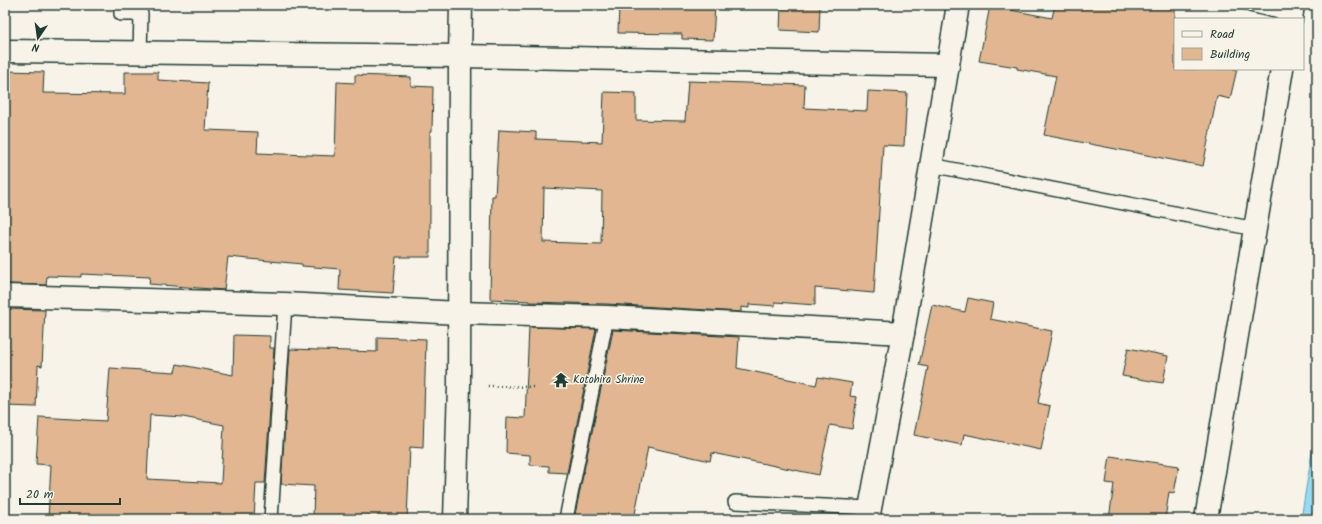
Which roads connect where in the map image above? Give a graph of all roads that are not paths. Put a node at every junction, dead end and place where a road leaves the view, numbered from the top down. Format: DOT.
graph roads {
  1 [pos="121,5"];
  2 [pos="462,5"];
  3 [pos="958,5"];
  4 [pos="1250,5"];
  5 [pos="1292,13"];
  6 [pos="5,51"];
  7 [pos="140,52"];
  8 [pos="460,56"];
  9 [pos="948,65"];
  10 [pos="1282,70"];
  11 [pos="931,165"];
  12 [pos="1255,229"];
  13 [pos="5,296"];
  14 [pos="285,304"];
  15 [pos="459,313"];
  16 [pos="607,317"];
  17 [pos="903,333"];
  18 [pos="735,502"];
  19 [pos="869,513"];
  20 [pos="271,519"];
  21 [pos="455,519"];
  22 [pos="566,519"];
  23 [pos="1206,519"];
  1 -- 7 [label="lane"];
  2 -- 8 [label="street"];
  3 -- 9 [label="street"];
  4 -- 5 [label="lane"];
  6 -- 7 [label="street"];
  7 -- 8 [label="street"];
  8 -- 9 [label="street"];
  8 -- 15 [label="street"];
  9 -- 11 [label="street"];
  10 -- 12 [label="street"];
  11 -- 12 [label="lane"];
  11 -- 17 [label="street"];
  12 -- 23 [label="street"];
  13 -- 14 [label="street"];
  14 -- 15 [label="street"];
  14 -- 20 [label="lane"];
  15 -- 16 [label="street"];
  15 -- 21 [label="street"];
  16 -- 17 [label="street"];
  16 -- 22 [label="lane"];
  17 -- 19 [label="street"];
  18 -- 19 [label="lane"];
}
